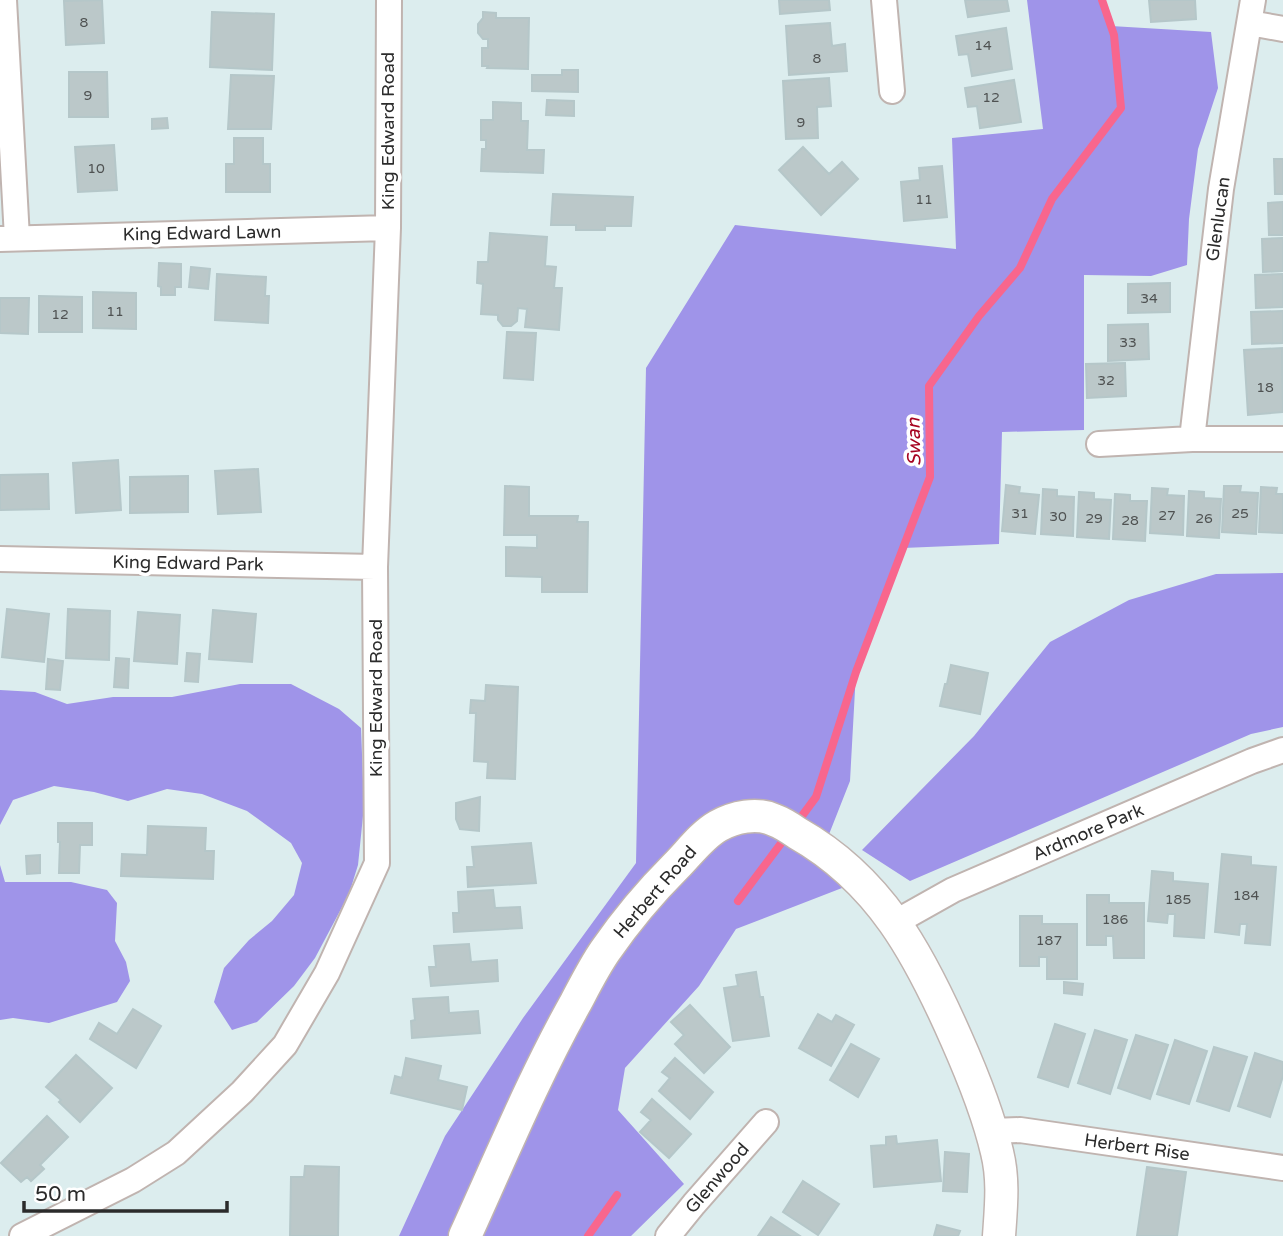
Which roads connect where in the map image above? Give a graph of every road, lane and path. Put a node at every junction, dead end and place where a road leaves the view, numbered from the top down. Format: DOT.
graph roads {
  1 [pos="4,0"];
  2 [pos="389,0"];
  3 [pos="884,0"];
  4 [pos="1252,11"];
  5 [pos="1283,29"];
  6 [pos="892,91"];
  7 [pos="388,229"];
  8 [pos="8,238"];
  9 [pos="1192,439"];
  10 [pos="1283,439"];
  11 [pos="1099,444"];
  12 [pos="0,559"];
  13 [pos="375,567"];
  14 [pos="1283,750"];
  15 [pos="896,922"];
  16 [pos="766,1122"];
  17 [pos="992,1131"];
  18 [pos="1283,1168"];
  19 [pos="22,1236"];
  20 [pos="465,1236"];
  21 [pos="668,1236"];
  22 [pos="999,1236"];
  1 -- 8 [label="street, King Edward Lawn"];
  2 -- 7 [label="street, King Edward Road"];
  3 -- 6 [label="street"];
  4 -- 5 [label="street"];
  4 -- 9 [label="street, Glenlucan"];
  7 -- 8 [label="street, King Edward Lawn"];
  7 -- 13 [label="street, King Edward Road"];
  9 -- 10 [label="street"];
  9 -- 11 [label="street"];
  12 -- 13 [label="street, King Edward Park"];
  13 -- 19 [label="street, King Edward Road"];
  14 -- 15 [label="street, Ardmore Park"];
  15 -- 17 [label="street, Herbert Road"];
  15 -- 20 [label="street, Herbert Road"];
  16 -- 21 [label="street, Glenwood"];
  17 -- 18 [label="street, Herbert Rise"];
  17 -- 22 [label="street, Herbert Road"];
}
